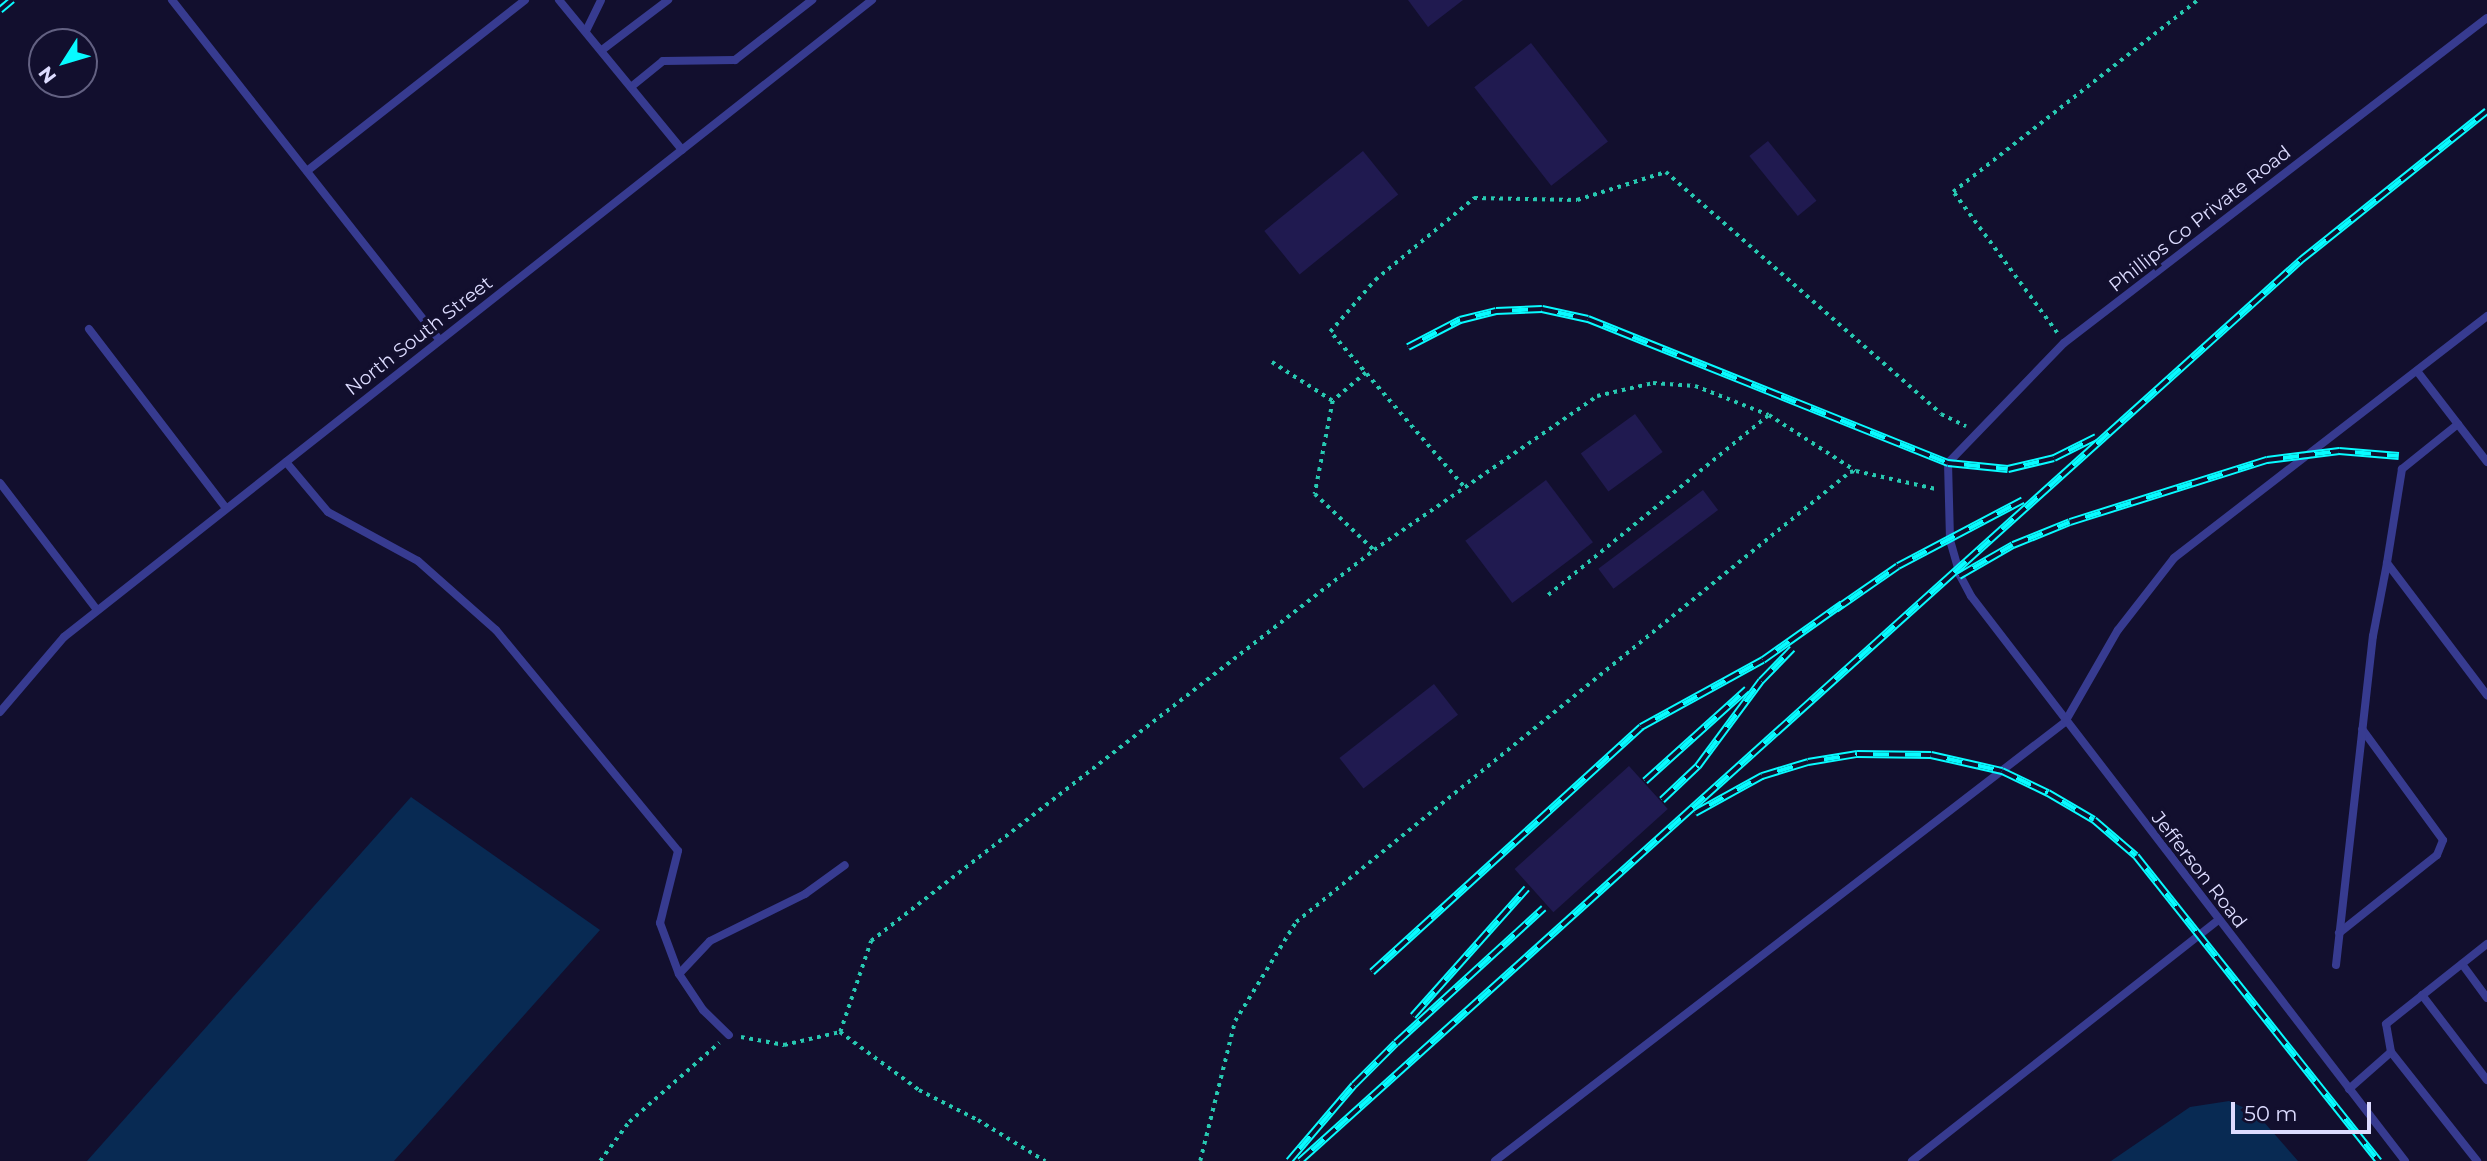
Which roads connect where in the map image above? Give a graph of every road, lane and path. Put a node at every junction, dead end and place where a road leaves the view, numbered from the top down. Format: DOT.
graph roads {
  1 [pos="172,0"];
  2 [pos="525,0"];
  3 [pos="559,0"];
  4 [pos="601,0"];
  5 [pos="668,0"];
  6 [pos="812,0"];
  7 [pos="872,0"];
  8 [pos="2198,0"];
  9 [pos="2487,18"];
  10 [pos="586,31"];
  11 [pos="602,51"];
  12 [pos="631,87"];
  13 [pos="682,150"];
  14 [pos="307,171"];
  15 [pos="2487,316"];
  16 [pos="89,329"];
  17 [pos="439,339"];
  18 [pos="2064,343"];
  19 [pos="1272,362"];
  20 [pos="2417,371"];
  21 [pos="1366,373"];
  22 [pos="1333,401"];
  23 [pos="1769,415"];
  24 [pos="2458,424"];
  25 [pos="1978,432"];
  26 [pos="286,462"];
  27 [pos="2487,462"];
  28 [pos="1948,463"];
  29 [pos="1856,471"];
  30 [pos="0,483"];
  31 [pos="1463,486"];
  32 [pos="1949,492"];
  33 [pos="226,508"];
  34 [pos="1374,550"];
  35 [pos="2387,563"];
  36 [pos="1548,594"];
  37 [pos="97,610"];
  38 [pos="2487,695"];
  39 [pos="0,712"];
  40 [pos="2065,722"];
  41 [pos="2362,729"];
  42 [pos="845,865"];
  43 [pos="2218,920"];
  44 [pos="2339,933"];
  45 [pos="2487,944"];
  46 [pos="2462,964"];
  47 [pos="2336,965"];
  48 [pos="679,975"];
  49 [pos="2422,995"];
  50 [pos="2487,998"];
  51 [pos="840,1032"];
  52 [pos="729,1035"];
  53 [pos="2391,1052"];
  54 [pos="2487,1080"];
  55 [pos="2349,1090"];
  56 [pos="600,1161"];
  57 [pos="1045,1161"];
  58 [pos="1200,1161"];
  59 [pos="1495,1161"];
  60 [pos="1912,1161"];
  61 [pos="2405,1161"];
  62 [pos="2477,1161"];
  1 -- 14 [label="lane"];
  2 -- 14 [label="lane"];
  3 -- 10 [label="lane"];
  4 -- 10 [label="lane"];
  5 -- 11 [label="lane"];
  6 -- 12 [label="lane"];
  7 -- 13 [label="lane, North South Street"];
  8 -- 18 [label="path"];
  9 -- 18 [label="lane, Phillips Co Private Road"];
  10 -- 11 [label="lane"];
  11 -- 12 [label="lane"];
  12 -- 13 [label="lane"];
  13 -- 17 [label="lane, North South Street"];
  14 -- 17 [label="lane"];
  15 -- 20 [label="lane"];
  16 -- 33 [label="lane"];
  17 -- 26 [label="lane, North South Street"];
  18 -- 25 [label="lane, Phillips Co Private Road"];
  19 -- 22 [label="path"];
  20 -- 24 [label="lane"];
  20 -- 40 [label="lane"];
  21 -- 22 [label="path"];
  21 -- 25 [label="path"];
  21 -- 31 [label="path"];
  22 -- 34 [label="path"];
  23 -- 29 [label="path"];
  23 -- 31 [label="path"];
  23 -- 36 [label="path"];
  24 -- 27 [label="lane"];
  24 -- 35 [label="lane"];
  25 -- 28 [label="lane, Phillips Co Private Road"];
  26 -- 33 [label="lane, North South Street"];
  26 -- 48 [label="lane"];
  28 -- 32 [label="lane, Jefferson Road"];
  29 -- 32 [label="path"];
  29 -- 58 [label="path"];
  30 -- 37 [label="lane"];
  31 -- 34 [label="path"];
  32 -- 40 [label="lane, Jefferson Road"];
  33 -- 37 [label="lane, North South Street"];
  34 -- 51 [label="path"];
  35 -- 38 [label="lane"];
  35 -- 41 [label="lane"];
  37 -- 39 [label="lane, North South Street"];
  40 -- 43 [label="lane, Jefferson Road"];
  40 -- 59 [label="lane"];
  41 -- 44 [label="lane"];
  41 -- 44 [label="lane"];
  42 -- 48 [label="lane"];
  43 -- 55 [label="lane, Jefferson Road"];
  43 -- 60 [label="lane"];
  44 -- 47 [label="lane"];
  45 -- 46 [label="lane"];
  46 -- 49 [label="lane"];
  46 -- 50 [label="lane"];
  48 -- 52 [label="lane"];
  49 -- 53 [label="lane"];
  49 -- 54 [label="lane"];
  51 -- 52 [label="path"];
  51 -- 57 [label="path"];
  52 -- 56 [label="path"];
  53 -- 55 [label="lane"];
  53 -- 62 [label="lane"];
  55 -- 61 [label="lane, Jefferson Road"];
}
